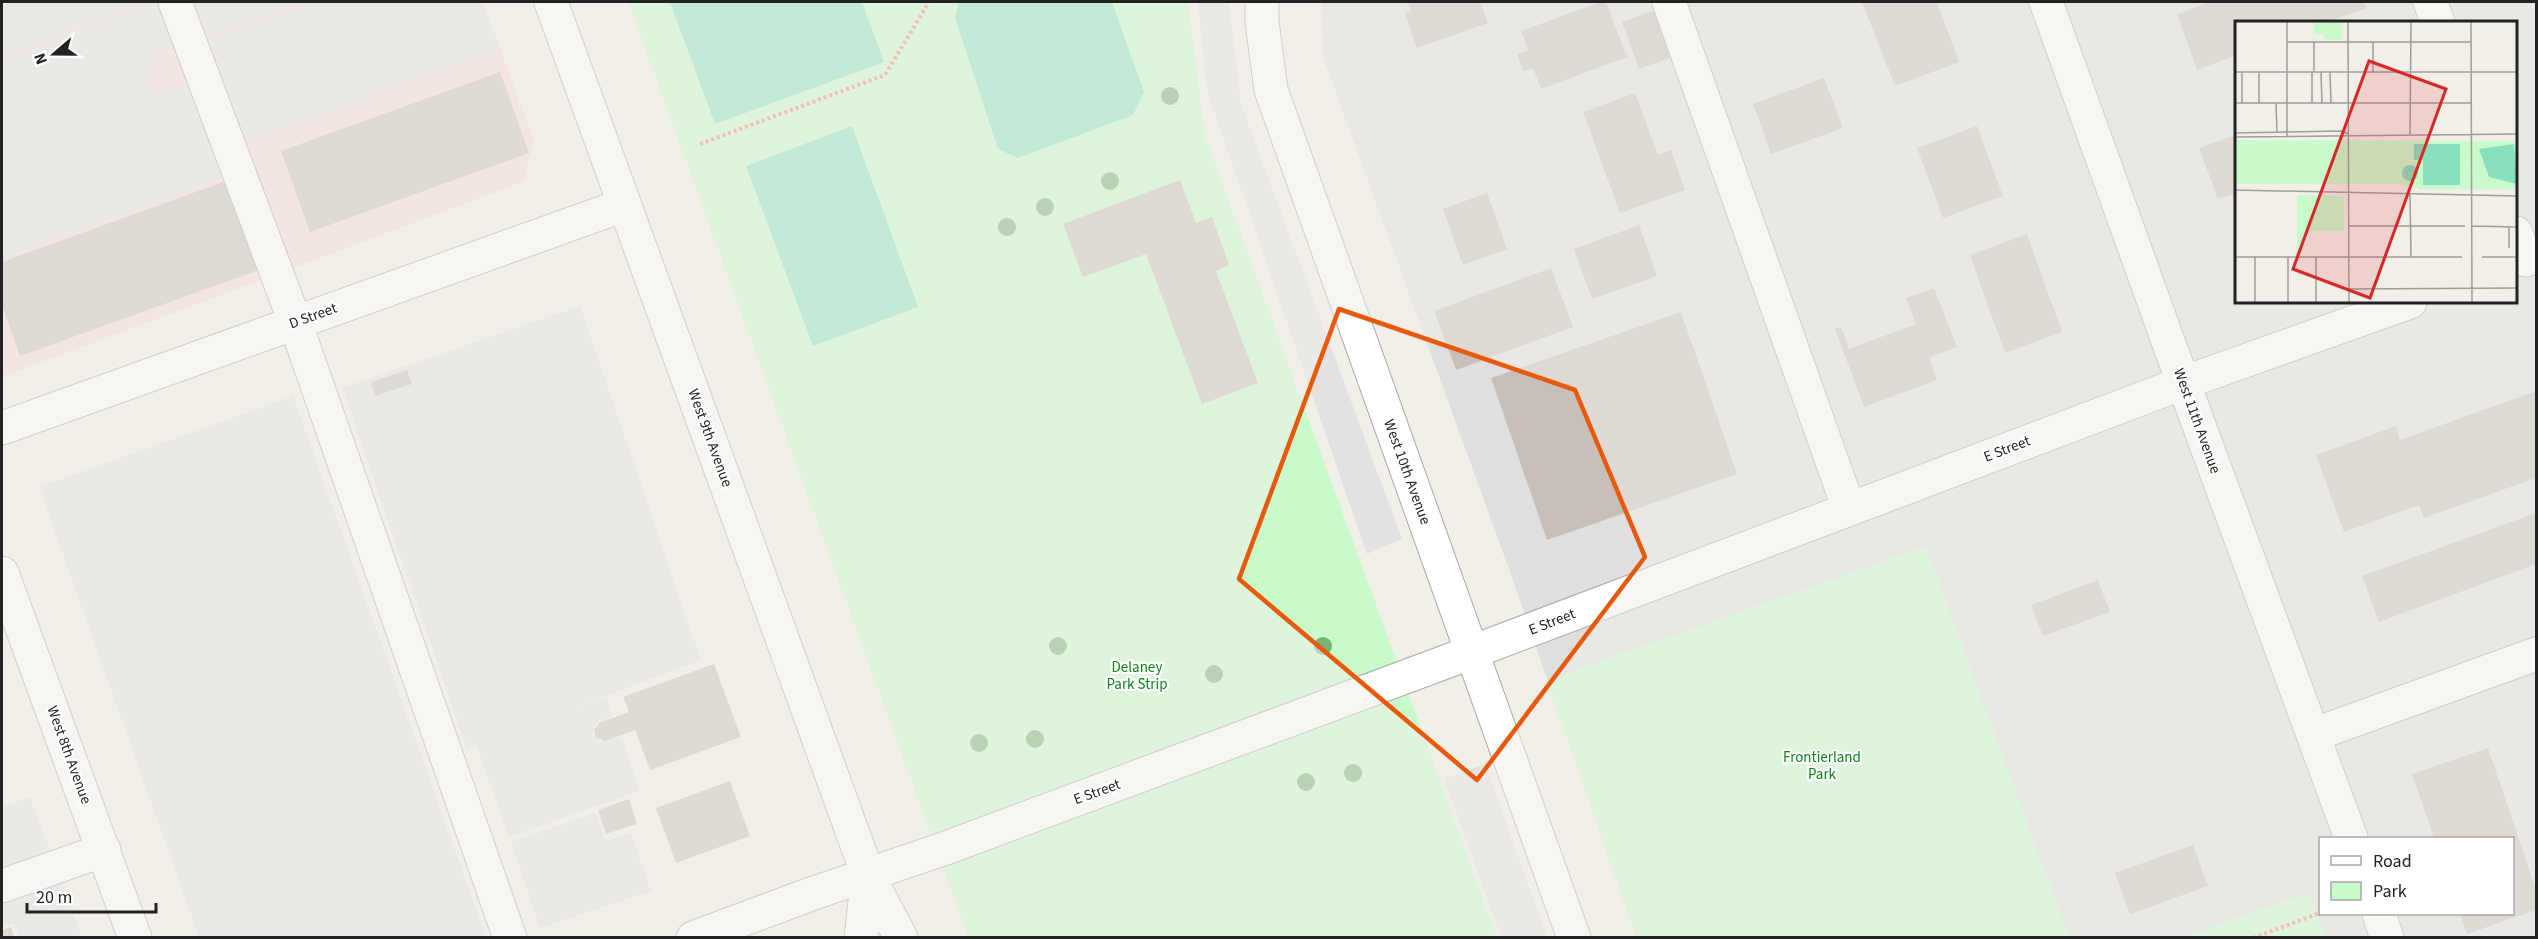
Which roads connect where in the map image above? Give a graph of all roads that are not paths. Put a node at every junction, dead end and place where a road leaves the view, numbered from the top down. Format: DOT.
graph roads {
  1 [pos="175,2"];
  2 [pos="551,2"];
  3 [pos="1262,2"];
  4 [pos="1668,2"];
  5 [pos="2046,2"];
  6 [pos="2430,2"];
  7 [pos="2438,21"];
  8 [pos="624,205"];
  9 [pos="2407,303"];
  10 [pos="295,322"];
  11 [pos="2183,383"];
  12 [pos="2,428"];
  13 [pos="1849,509"];
  14 [pos="2,573"];
  15 [pos="1472,652"];
  16 [pos="2536,654"];
  17 [pos="2313,735"];
  18 [pos="2351,837"];
  19 [pos="104,850"];
  20 [pos="868,875"];
  21 [pos="2,886"];
  22 [pos="2379,915"];
  23 [pos="135,938"];
  24 [pos="510,938"];
  25 [pos="693,938"];
  26 [pos="861,938"];
  27 [pos="901,938"];
  28 [pos="1574,938"];
  29 [pos="2387,938"];
  1 -- 10 [label="street"];
  2 -- 8 [label="street, West 9th Avenue"];
  3 -- 15 [label="street, West 10th Avenue"];
  4 -- 13 [label="street"];
  5 -- 11 [label="street, West 11th Avenue"];
  6 -- 7 [label="street"];
  8 -- 10 [label="street, D Street"];
  8 -- 20 [label="street, West 9th Avenue"];
  9 -- 11 [label="street, E Street"];
  10 -- 12 [label="street, D Street"];
  10 -- 24 [label="street"];
  11 -- 13 [label="street, E Street"];
  11 -- 17 [label="street, West 11th Avenue"];
  13 -- 15 [label="street, E Street"];
  14 -- 19 [label="street, West 8th Avenue"];
  15 -- 20 [label="street, E Street"];
  15 -- 28 [label="street, West 10th Avenue"];
  16 -- 17 [label="street"];
  17 -- 18 [label="street, West 11th Avenue"];
  19 -- 21 [label="street"];
  19 -- 23 [label="street, West 8th Avenue"];
  20 -- 25 [label="street, E Street"];
  20 -- 26 [label="street, West 9th Avenue"];
  20 -- 27 [label="street, West 9th Avenue"];
  22 -- 29 [label="street"];
}
